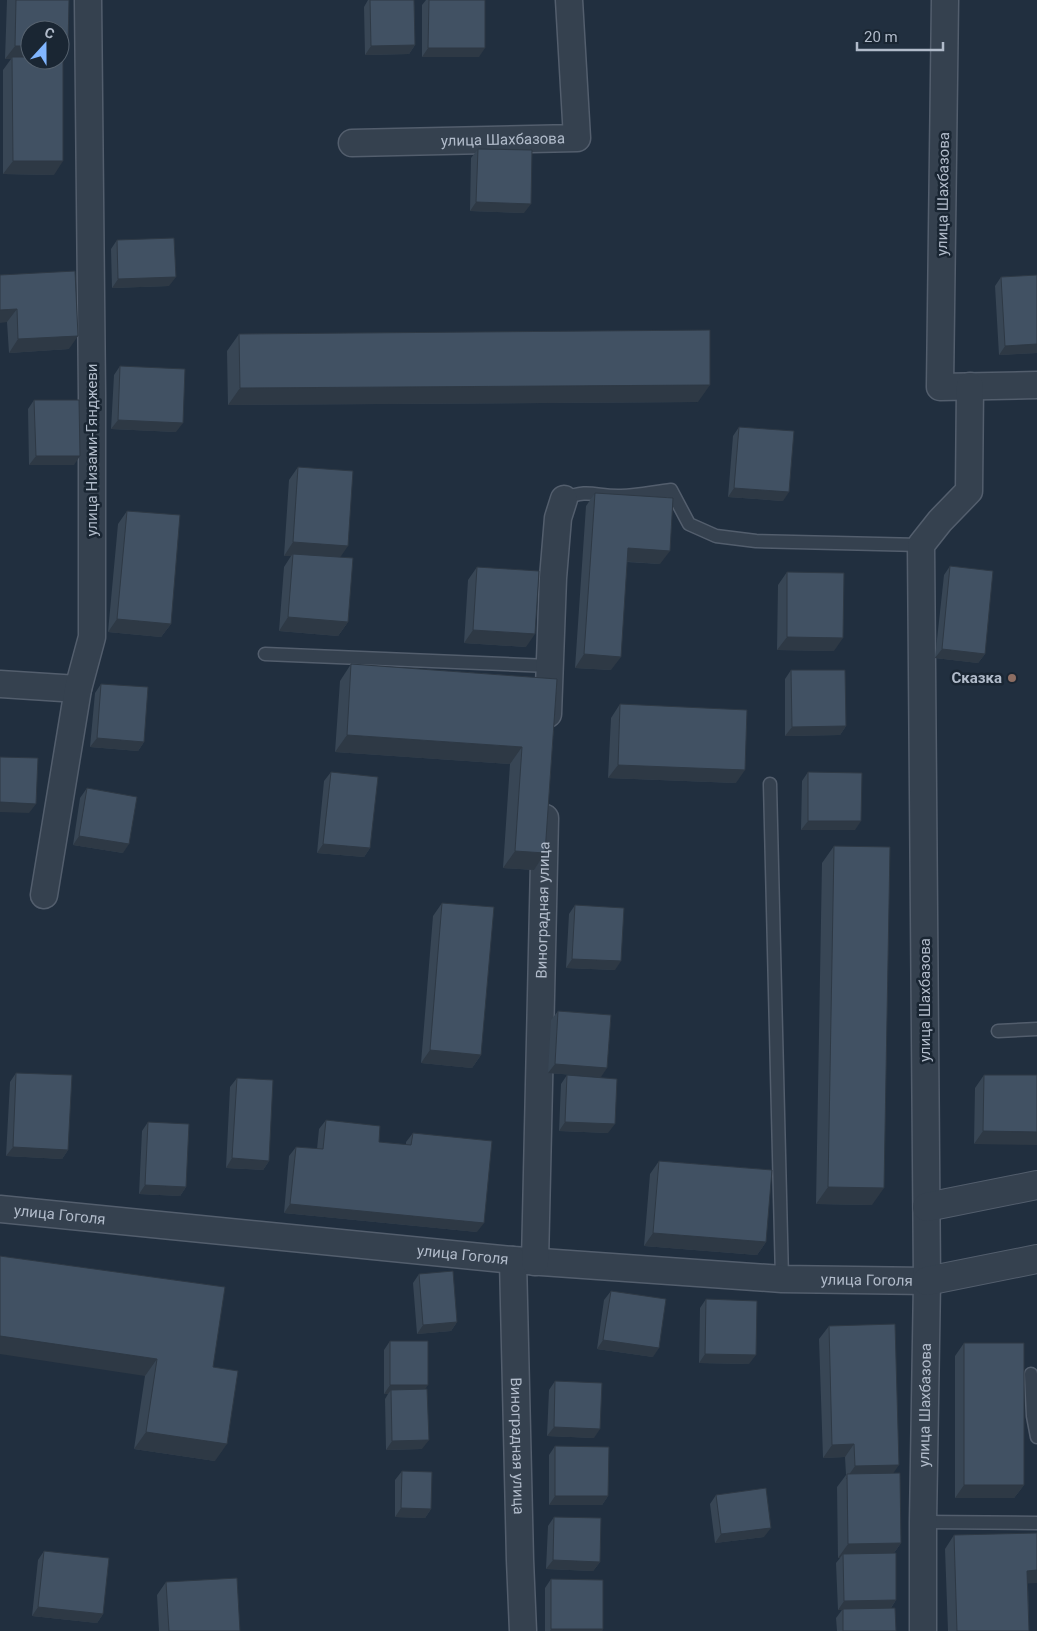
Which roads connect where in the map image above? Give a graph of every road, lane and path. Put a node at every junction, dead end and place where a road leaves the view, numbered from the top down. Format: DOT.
graph roads {
  1 [pos="88,0"];
  2 [pos="569,0"];
  3 [pos="945,0"];
  4 [pos="352,143"];
  5 [pos="1037,385"];
  6 [pos="970,386"];
  7 [pos="564,499"];
  8 [pos="921,545"];
  9 [pos="265,654"];
  10 [pos="549,666"];
  11 [pos="0,684"];
  12 [pos="78,689"];
  13 [pos="547,736"];
  14 [pos="770,784"];
  15 [pos="546,795"];
  16 [pos="44,895"];
  17 [pos="1037,1029"];
  18 [pos="998,1031"];
  19 [pos="1037,1185"];
  20 [pos="927,1207"];
  21 [pos="0,1209"];
  22 [pos="1037,1259"];
  23 [pos="524,1261"];
  24 [pos="782,1279"];
  25 [pos="928,1281"];
  26 [pos="1031,1374"];
  27 [pos="1037,1437"];
  28 [pos="923,1522"];
  29 [pos="1037,1522"];
  30 [pos="523,1631"];
  31 [pos="923,1631"];
  1 -- 12 [label="street, улица Низами-Гянджеви"];
  2 -- 4 [label="street, улица Шахбазова"];
  3 -- 6 [label="street, улица Шахбазова"];
  5 -- 6 [label="street"];
  6 -- 8 [label="street"];
  7 -- 8 [label="lane"];
  7 -- 10 [label="street"];
  8 -- 20 [label="street, улица Шахбазова"];
  9 -- 10 [label="lane"];
  10 -- 13 [label="street"];
  11 -- 12 [label="street"];
  12 -- 16 [label="street, улица Низами-Гянджеви"];
  14 -- 24 [label="lane"];
  15 -- 23 [label="street, Виноградная улица"];
  17 -- 18 [label="lane"];
  19 -- 20 [label="street"];
  20 -- 25 [label="street, улица Шахбазова"];
  21 -- 23 [label="street, улица Гоголя"];
  22 -- 25 [label="street"];
  23 -- 24 [label="street, улица Гоголя"];
  23 -- 30 [label="street, Виноградная улица"];
  24 -- 25 [label="street, улица Гоголя"];
  25 -- 28 [label="street, улица Шахбазова"];
  26 -- 27 [label="lane"];
  28 -- 29 [label="lane"];
  28 -- 31 [label="street, улица Шахбазова"];
}
